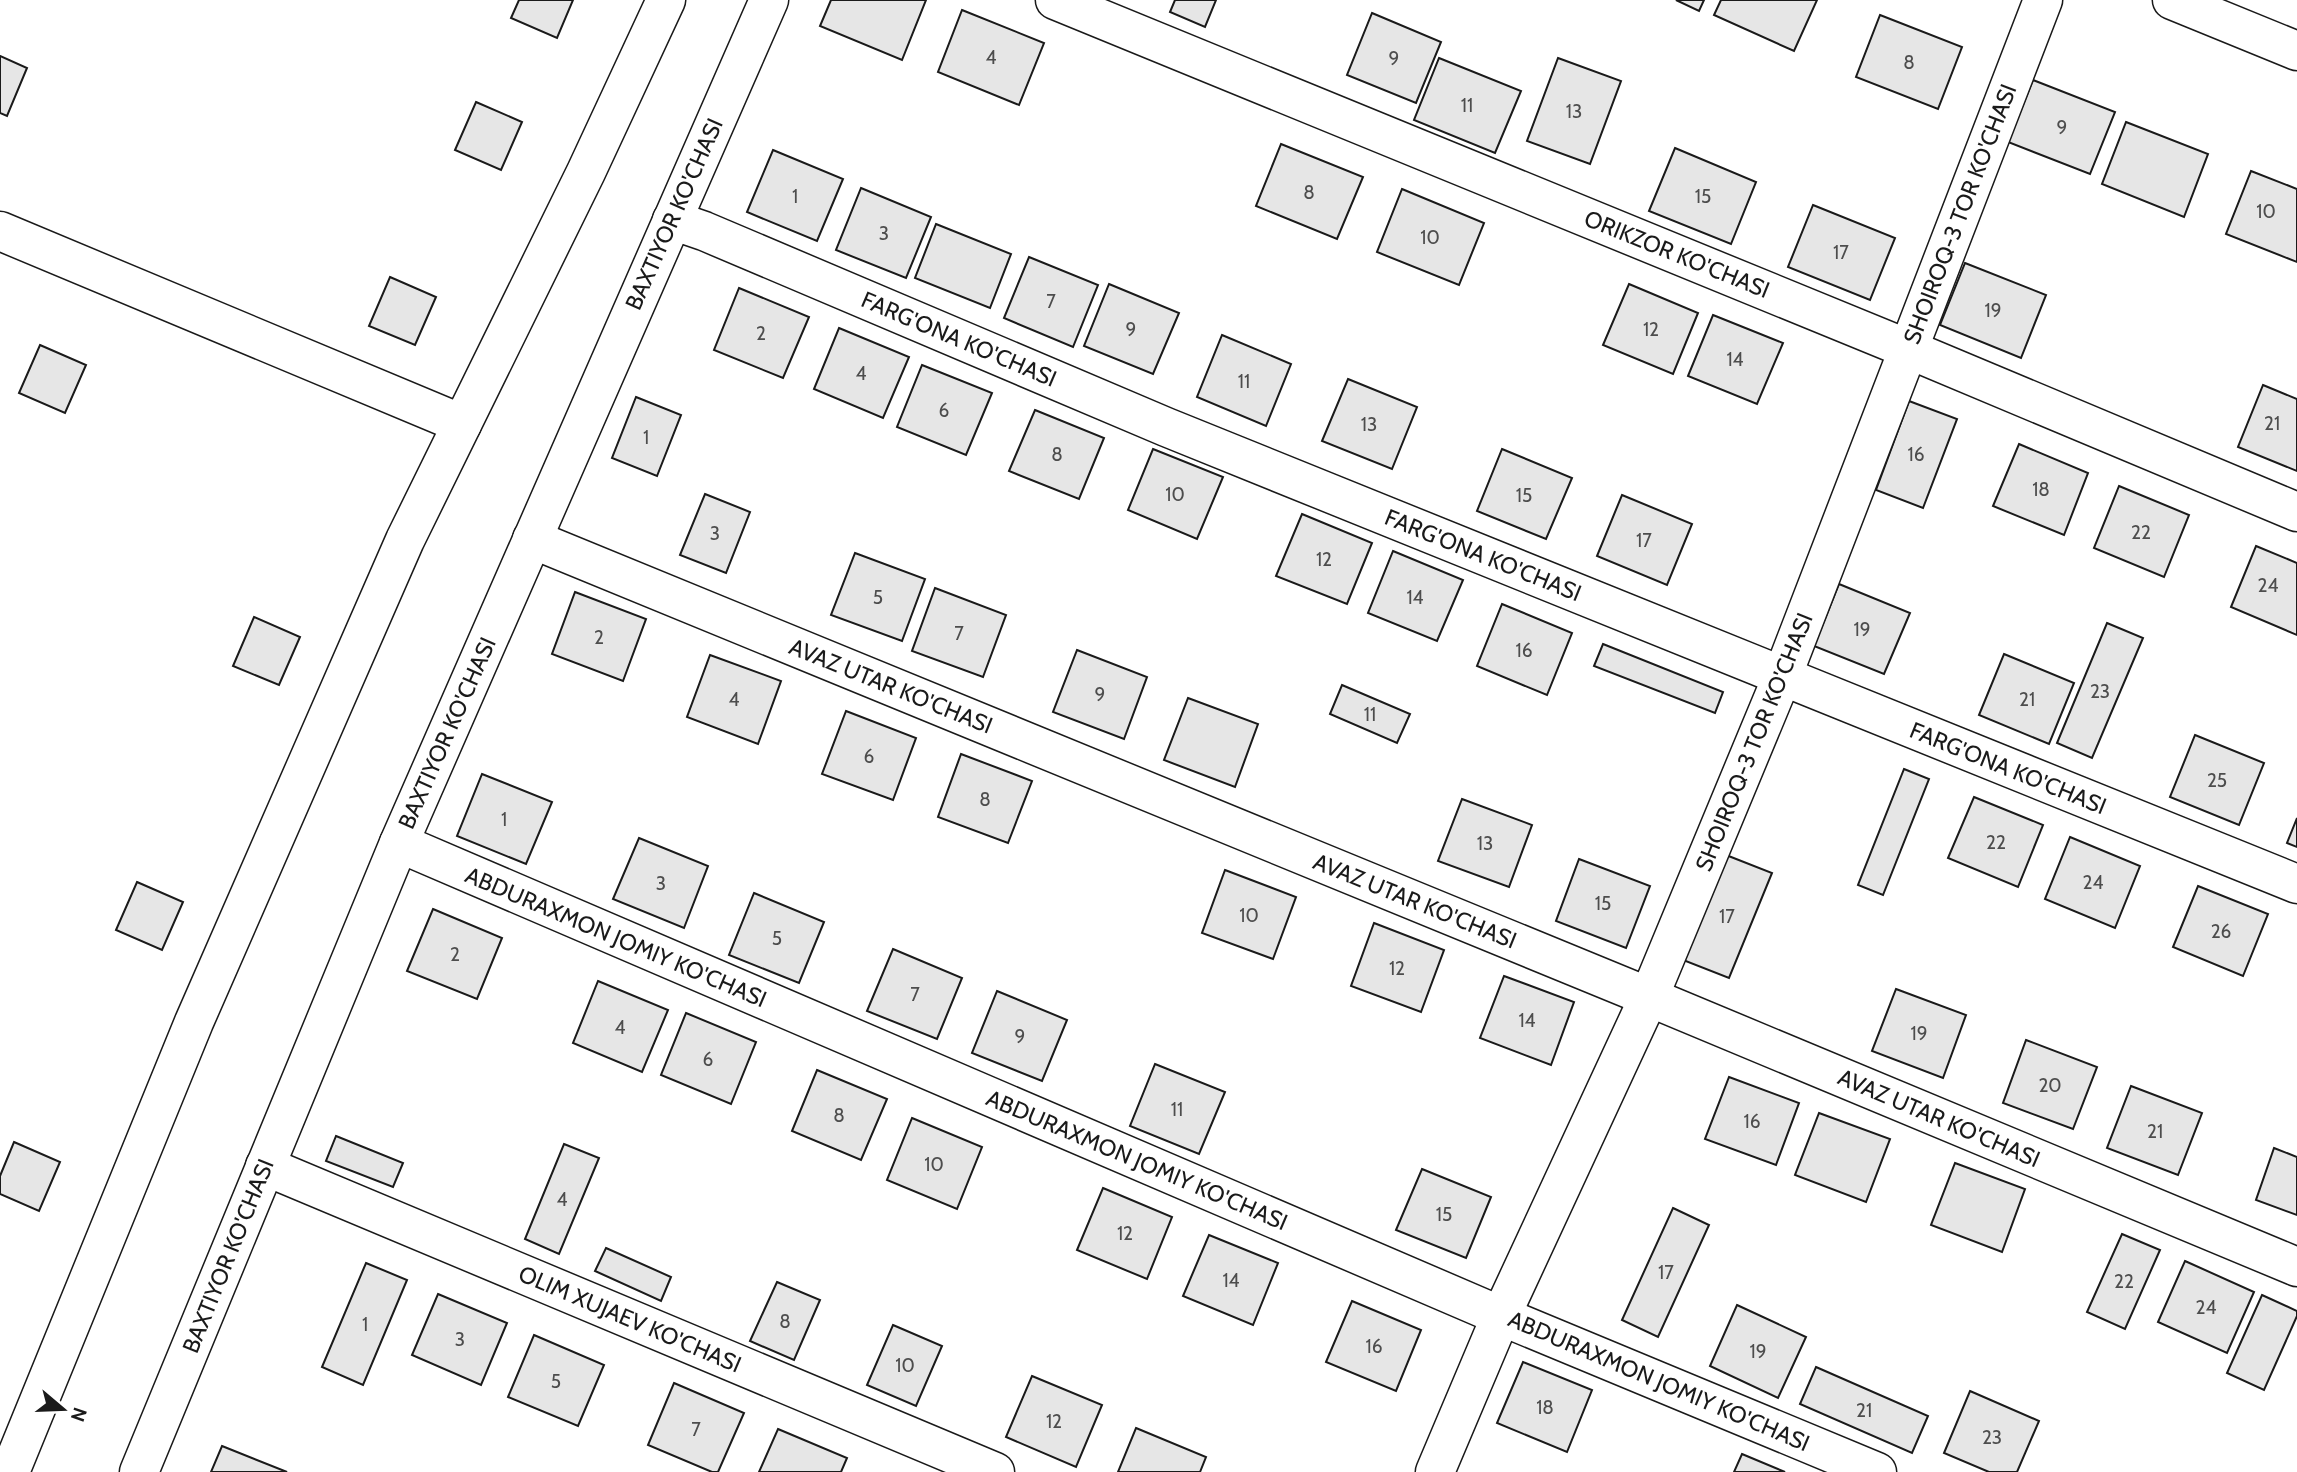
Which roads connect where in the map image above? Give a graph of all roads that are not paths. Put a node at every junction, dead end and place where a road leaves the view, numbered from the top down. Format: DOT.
graph roads {
  1 [pos="666,0"];
  2 [pos="769,0"];
  3 [pos="1055,0"];
  4 [pos="2043,0"];
  5 [pos="2172,0"];
  6 [pos="2297,51"];
  7 [pos="671,220"];
  8 [pos="0,231"];
  9 [pos="1908,349"];
  10 [pos="462,424"];
  11 [pos="2297,512"];
  12 [pos="532,539"];
  13 [pos="1782,677"];
  14 [pos="399,843"];
  15 [pos="2297,884"];
  16 [pos="1649,997"];
  17 [pos="265,1166"];
  18 [pos="2297,1267"];
  19 [pos="1501,1316"];
  20 [pos="10,1472"];
  21 [pos="139,1472"];
  22 [pos="995,1472"];
  23 [pos="1435,1472"];
  24 [pos="1877,1472"];
  1 -- 10 [label="street"];
  2 -- 7 [label="street, BAXTIYOR KO'CHASI"];
  3 -- 9 [label="street, ORIKZOR KO'CHASI"];
  4 -- 9 [label="street, SHOIROQ-3 TOR KO'CHASI"];
  5 -- 6 [label="street"];
  7 -- 12 [label="street, BAXTIYOR KO'CHASI"];
  7 -- 13 [label="street, FARG'ONA KO'CHASI"];
  8 -- 10 [label="street"];
  9 -- 11 [label="street, ORIKZOR KO'CHASI"];
  9 -- 13 [label="street, SHOIROQ-3 TOR KO'CHASI"];
  10 -- 20 [label="street"];
  12 -- 14 [label="street, BAXTIYOR KO'CHASI"];
  12 -- 16 [label="street, AVAZ UTAR KO'CHASI"];
  13 -- 15 [label="street, FARG'ONA KO'CHASI"];
  13 -- 16 [label="street, SHOIROQ-3 TOR KO'CHASI"];
  14 -- 17 [label="street, BAXTIYOR KO'CHASI"];
  14 -- 19 [label="street, ABDURAXMON JOMIY KO'CHASI"];
  16 -- 18 [label="street, AVAZ UTAR KO'CHASI"];
  16 -- 19 [label="street, SHOIROQ-3 TOR KO'CHASI"];
  17 -- 21 [label="street, BAXTIYOR KO'CHASI"];
  17 -- 22 [label="street, OLIM XUJAEV KO'CHASI"];
  19 -- 23 [label="street, SHOIROQ-3 TOR KO'CHASI"];
  19 -- 24 [label="street, ABDURAXMON JOMIY KO'CHASI"];
}
